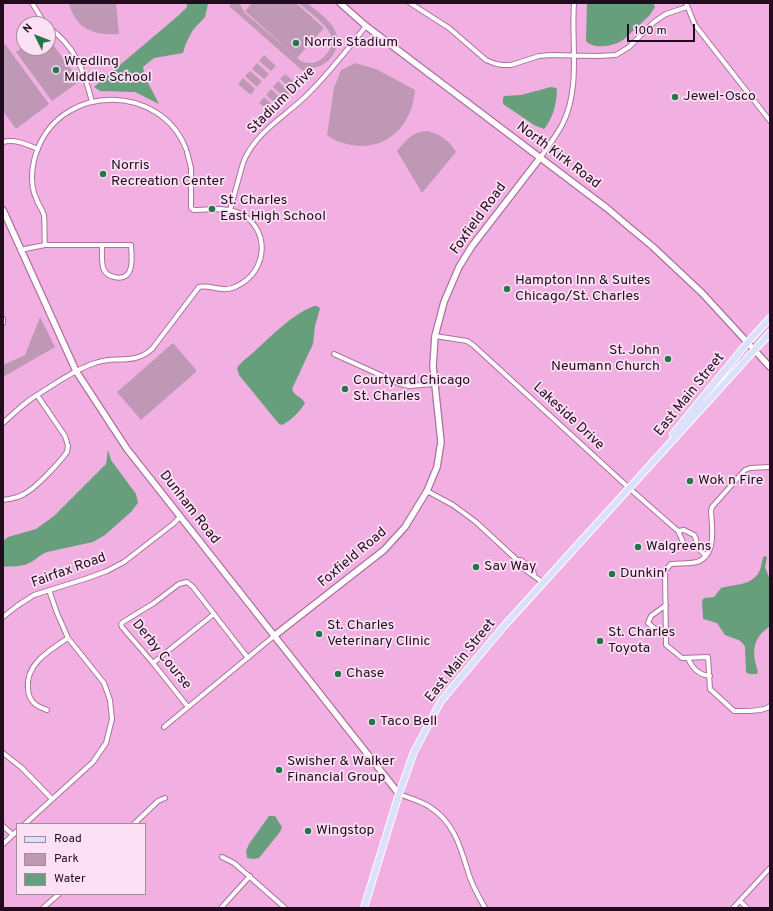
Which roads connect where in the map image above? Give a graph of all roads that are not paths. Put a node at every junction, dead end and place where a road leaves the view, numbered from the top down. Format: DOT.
graph roads {
  1 [pos="32,3"];
  2 [pos="340,3"];
  3 [pos="410,3"];
  4 [pos="574,3"];
  5 [pos="687,5"];
  6 [pos="41,16"];
  7 [pos="366,26"];
  8 [pos="56,33"];
  9 [pos="574,55"];
  10 [pos="92,102"];
  11 [pos="770,121"];
  12 [pos="3,142"];
  13 [pos="38,149"];
  14 [pos="540,158"];
  15 [pos="3,210"];
  16 [pos="230,210"];
  17 [pos="45,245"];
  18 [pos="102,245"];
  19 [pos="20,250"];
  20 [pos="770,318"];
  21 [pos="3,319"];
  22 [pos="3,323"];
  23 [pos="770,333"];
  24 [pos="436,336"];
  25 [pos="748,342"];
  26 [pos="755,349"];
  27 [pos="334,354"];
  28 [pos="770,366"];
  29 [pos="76,371"];
  30 [pos="434,384"];
  31 [pos="37,395"];
  32 [pos="3,423"];
  33 [pos="770,467"];
  34 [pos="629,488"];
  35 [pos="427,491"];
  36 [pos="3,500"];
  37 [pos="180,517"];
  38 [pos="678,531"];
  39 [pos="696,546"];
  40 [pos="706,556"];
  41 [pos="543,583"];
  42 [pos="50,590"];
  43 [pos="666,605"];
  44 [pos="214,614"];
  45 [pos="3,617"];
  46 [pos="666,634"];
  47 [pos="274,636"];
  48 [pos="68,638"];
  49 [pos="248,658"];
  50 [pos="688,658"];
  51 [pos="153,663"];
  52 [pos="710,676"];
  53 [pos="770,706"];
  54 [pos="188,707"];
  55 [pos="47,710"];
  56 [pos="164,727"];
  57 [pos="3,753"];
  58 [pos="399,794"];
  59 [pos="165,798"];
  60 [pos="52,799"];
  61 [pos="26,823"];
  62 [pos="135,823"];
  63 [pos="3,826"];
  64 [pos="16,832"];
  65 [pos="13,835"];
  66 [pos="3,844"];
  67 [pos="222,857"];
  68 [pos="770,868"];
  69 [pos="250,876"];
  70 [pos="58,895"];
  71 [pos="740,901"];
  72 [pos="43,908"];
  73 [pos="221,908"];
  74 [pos="285,908"];
  75 [pos="364,908"];
  76 [pos="485,908"];
  77 [pos="733,908"];
  78 [pos="747,908"];
  1 -- 6 [label="street"];
  2 -- 7 [label="street, North Kirk Road"];
  3 -- 9 [label="street"];
  4 -- 9 [label="street"];
  5 -- 9 [label="street"];
  5 -- 11 [label="street"];
  7 -- 14 [label="street, North Kirk Road"];
  7 -- 16 [label="street, Stadium Drive"];
  8 -- 10 [label="street"];
  9 -- 14 [label="street"];
  10 -- 13 [label="street"];
  10 -- 16 [label="street"];
  12 -- 13 [label="street"];
  13 -- 17 [label="street"];
  14 -- 24 [label="street, Foxfield Road"];
  14 -- 25 [label="street, North Kirk Road"];
  15 -- 19 [label="street, Dunham Road"];
  16 -- 29 [label="street"];
  17 -- 18 [label="street"];
  17 -- 19 [label="street"];
  18 -- 18 [label="street"];
  19 -- 29 [label="street, Dunham Road"];
  20 -- 25 [label="main road, East Main Street"];
  21 -- 22 [label="street"];
  23 -- 26 [label="main road, East Main Street"];
  24 -- 30 [label="street, Foxfield Road"];
  24 -- 34 [label="street, Lakeside Drive"];
  25 -- 26 [label="street, North Kirk Road"];
  25 -- 34 [label="main road, East Main Street"];
  26 -- 28 [label="street, North Kirk Road"];
  26 -- 34 [label="main road, East Main Street"];
  27 -- 30 [label="street"];
  29 -- 31 [label="street"];
  29 -- 37 [label="street, Dunham Road"];
  30 -- 35 [label="street, Foxfield Road"];
  31 -- 32 [label="street"];
  31 -- 36 [label="street"];
  33 -- 40 [label="street"];
  34 -- 38 [label="street, Lakeside Drive"];
  34 -- 41 [label="main road, East Main Street"];
  35 -- 41 [label="street"];
  35 -- 47 [label="street, Foxfield Road"];
  37 -- 42 [label="street, Fairfax Road"];
  37 -- 47 [label="street, Dunham Road"];
  38 -- 39 [label="street, Lakeside Drive"];
  38 -- 39 [label="street, Lakeside Drive"];
  39 -- 40 [label="street, Lakeside Drive"];
  40 -- 43 [label="street"];
  41 -- 58 [label="main road, East Main Street"];
  42 -- 45 [label="street, Fairfax Road"];
  42 -- 48 [label="street"];
  43 -- 46 [label="street"];
  43 -- 46 [label="street"];
  44 -- 49 [label="street, Derby Course"];
  44 -- 51 [label="street"];
  44 -- 51 [label="street, Derby Course"];
  46 -- 50 [label="street"];
  47 -- 49 [label="street, Foxfield Road"];
  47 -- 58 [label="street, Dunham Road"];
  48 -- 55 [label="street"];
  48 -- 60 [label="street"];
  49 -- 54 [label="street, Foxfield Road"];
  50 -- 52 [label="street"];
  50 -- 52 [label="street"];
  51 -- 54 [label="street, Derby Course"];
  52 -- 53 [label="street"];
  54 -- 56 [label="street, Foxfield Road"];
  57 -- 60 [label="street"];
  58 -- 75 [label="main road, East Main Street"];
  58 -- 76 [label="street"];
  59 -- 62 [label="street"];
  60 -- 61 [label="street"];
  63 -- 65 [label="street"];
  64 -- 65 [label="street"];
  65 -- 66 [label="street"];
  67 -- 69 [label="street"];
  68 -- 71 [label="street"];
  69 -- 73 [label="street"];
  69 -- 74 [label="street"];
  70 -- 72 [label="street"];
  71 -- 77 [label="street"];
  71 -- 78 [label="street"];
}
